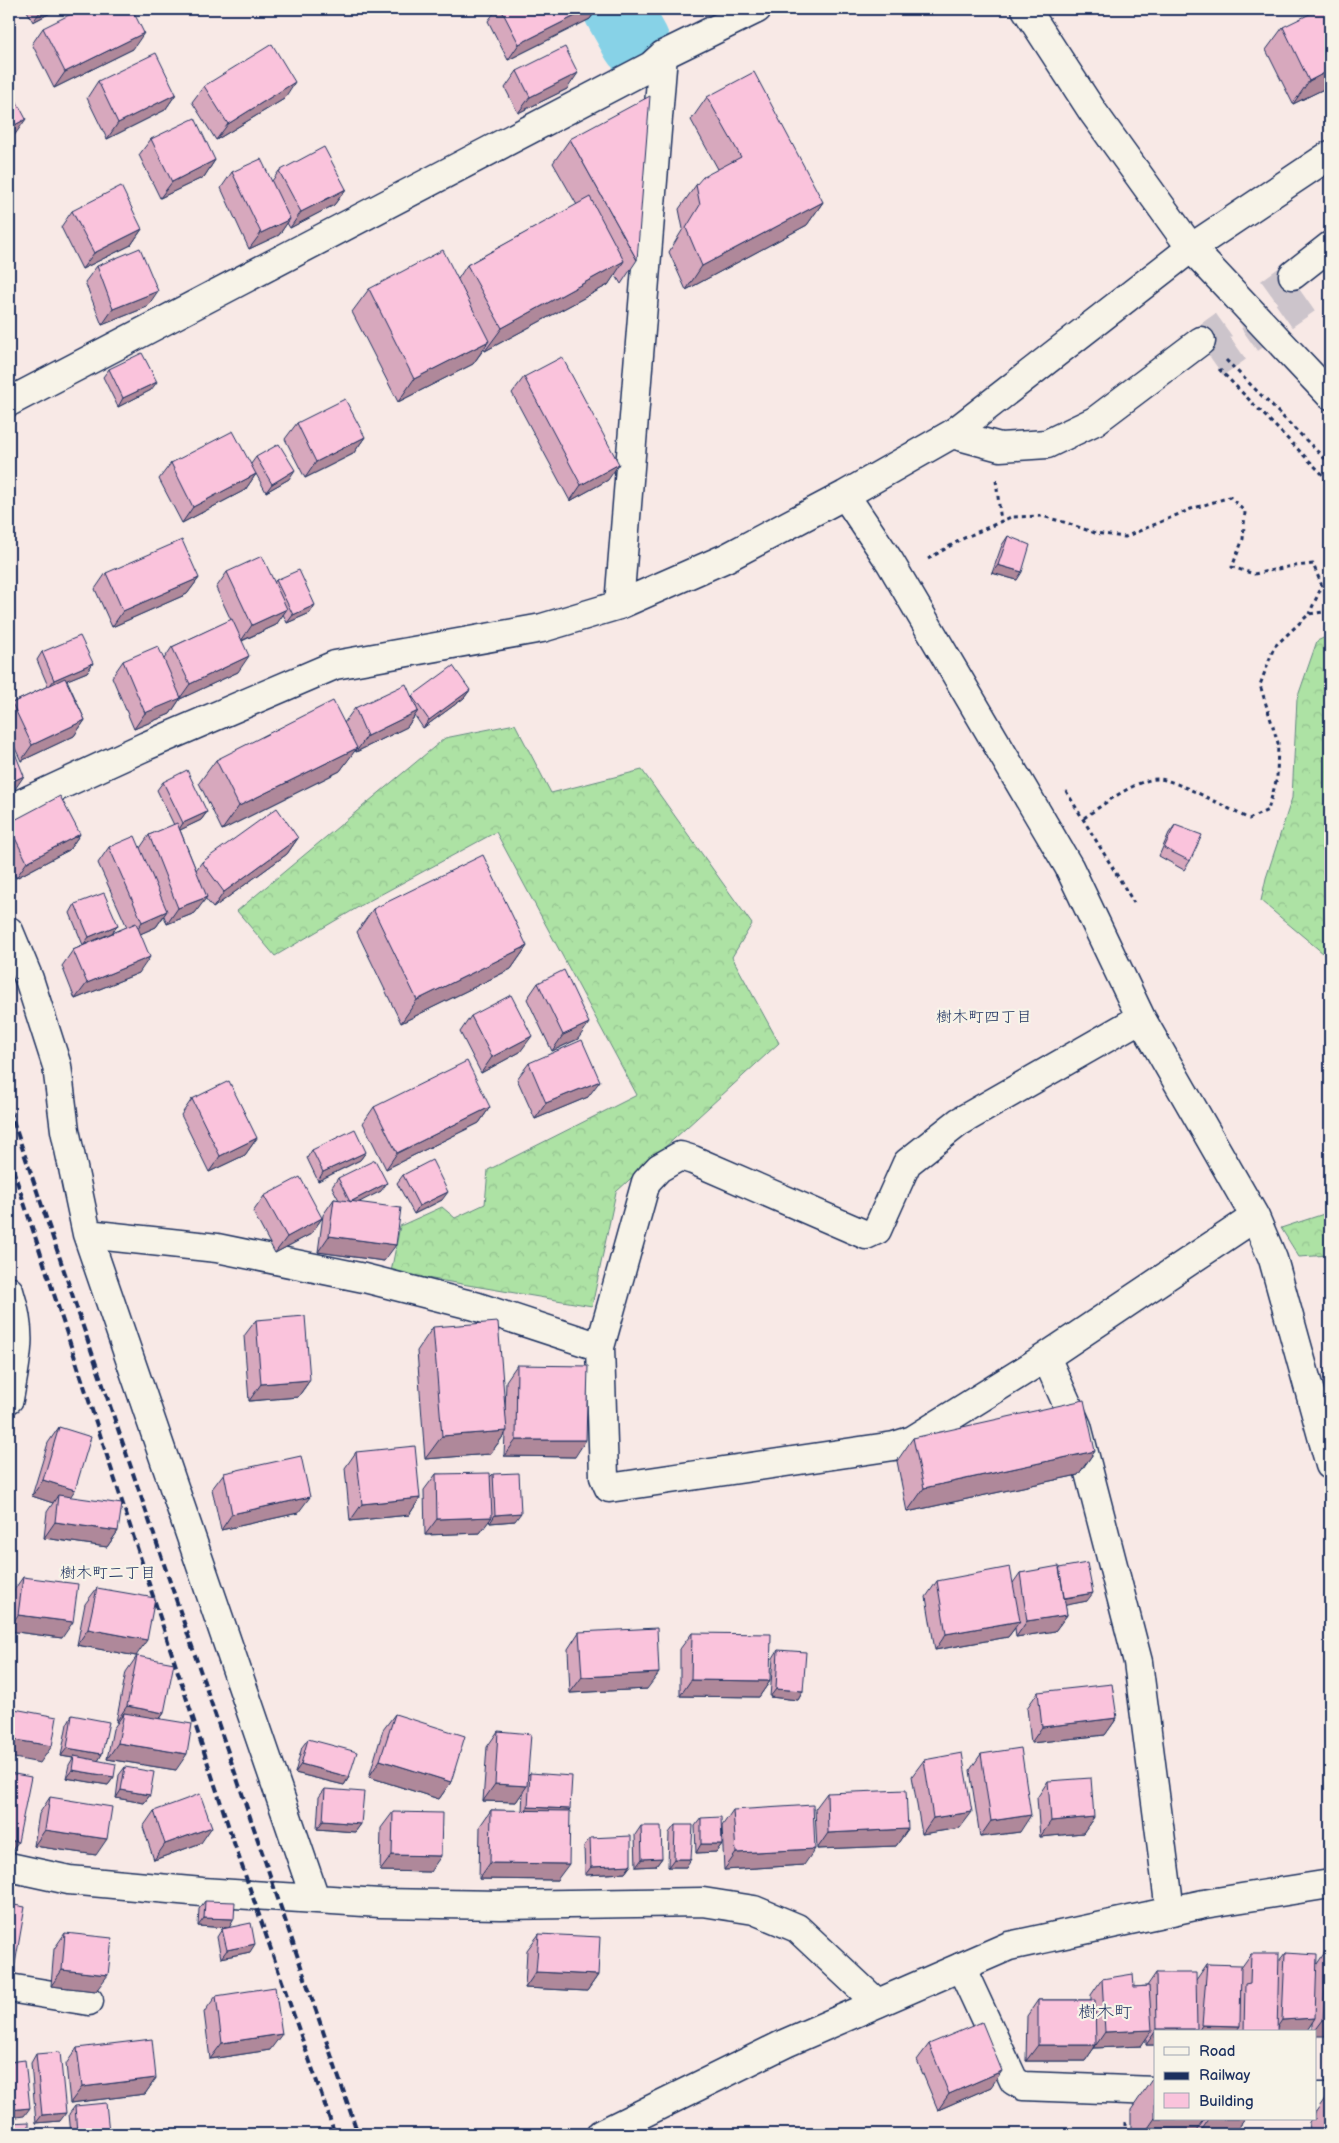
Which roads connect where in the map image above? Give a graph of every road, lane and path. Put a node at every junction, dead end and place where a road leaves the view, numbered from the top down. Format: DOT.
graph roads {
  1 [pos="757,9"];
  2 [pos="1026,9"];
  3 [pos="663,55"];
  4 [pos="1330,155"];
  5 [pos="1330,246"];
  6 [pos="1191,248"];
  7 [pos="1293,275"];
  8 [pos="1201,342"];
  9 [pos="1224,358"];
  10 [pos="1215,364"];
  11 [pos="1330,395"];
  12 [pos="9,402"];
  13 [pos="952,434"];
  14 [pos="1330,464"];
  15 [pos="996,480"];
  16 [pos="1330,482"];
  17 [pos="845,496"];
  18 [pos="1001,522"];
  19 [pos="924,561"];
  20 [pos="619,605"];
  21 [pos="1330,611"];
  22 [pos="1309,614"];
  23 [pos="1067,792"];
  24 [pos="9,809"];
  25 [pos="1084,818"];
  26 [pos="1134,903"];
  27 [pos="9,931"];
  28 [pos="1141,1018"];
  29 [pos="1255,1217"];
  30 [pos="87,1234"];
  31 [pos="9,1291"];
  32 [pos="600,1347"];
  33 [pos="1046,1357"];
  34 [pos="9,1398"];
  35 [pos="1330,1465"];
  36 [pos="9,1867"];
  37 [pos="1330,1884"];
  38 [pos="315,1898"];
  39 [pos="1170,1911"];
  40 [pos="961,1967"];
  41 [pos="9,1988"];
  42 [pos="89,2001"];
  43 [pos="876,2003"];
  44 [pos="1154,2091"];
  45 [pos="1316,2096"];
  46 [pos="1330,2097"];
  47 [pos="602,2134"];
  1 -- 3 [label="street"];
  2 -- 6 [label="street"];
  3 -- 12 [label="street"];
  3 -- 20 [label="street"];
  4 -- 6 [label="street"];
  5 -- 7 [label="street"];
  6 -- 11 [label="street"];
  6 -- 13 [label="street"];
  8 -- 13 [label="street"];
  9 -- 14 [label="path"];
  10 -- 16 [label="path"];
  13 -- 17 [label="street"];
  15 -- 18 [label="path"];
  17 -- 20 [label="street"];
  17 -- 28 [label="street"];
  18 -- 19 [label="path"];
  18 -- 22 [label="path"];
  20 -- 24 [label="street"];
  21 -- 22 [label="path"];
  22 -- 25 [label="path"];
  23 -- 25 [label="path"];
  25 -- 26 [label="path"];
  27 -- 30 [label="street"];
  28 -- 29 [label="street"];
  28 -- 32 [label="street"];
  29 -- 33 [label="street"];
  29 -- 35 [label="street"];
  30 -- 32 [label="street"];
  30 -- 38 [label="street"];
  31 -- 34 [label="street"];
  32 -- 33 [label="street"];
  33 -- 39 [label="street"];
  36 -- 38 [label="street"];
  37 -- 39 [label="street"];
  38 -- 43 [label="street"];
  39 -- 40 [label="street"];
  40 -- 43 [label="street"];
  40 -- 44 [label="street"];
  41 -- 42 [label="street"];
  43 -- 47 [label="street"];
  45 -- 46 [label="street"];
}
